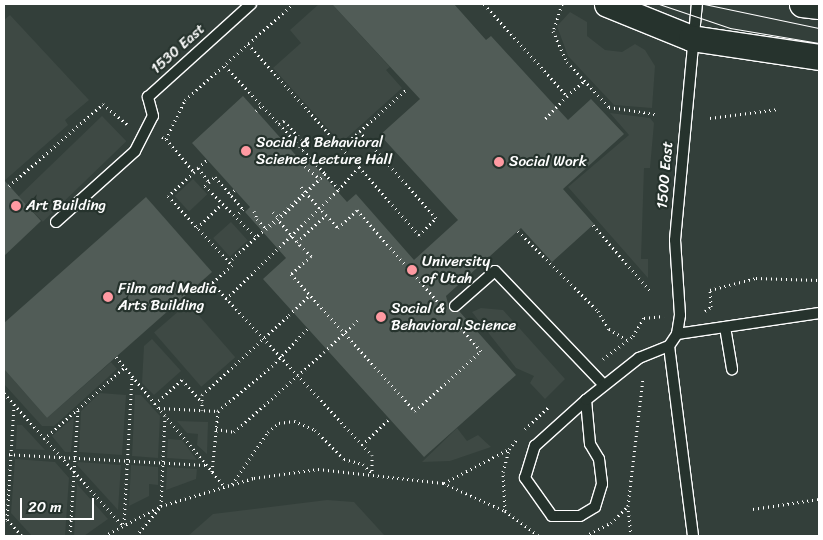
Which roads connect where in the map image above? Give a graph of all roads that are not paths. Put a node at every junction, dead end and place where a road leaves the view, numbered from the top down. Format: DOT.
graph roads {
  1 [pos="251,4"];
  2 [pos="607,4"];
  3 [pos="697,4"];
  4 [pos="802,4"];
  5 [pos="819,6"];
  6 [pos="691,38"];
  7 [pos="819,57"];
  8 [pos="56,222"];
  9 [pos="452,310"];
  10 [pos="819,313"];
  11 [pos="725,327"];
  12 [pos="677,334"];
  13 [pos="669,346"];
  14 [pos="732,369"];
  15 [pos="604,385"];
  16 [pos="586,400"];
  17 [pos="693,536"];
  1 -- 8 [label="lane, 1530 East"];
  2 -- 6 [label="street"];
  3 -- 6 [label="lane, 1500 East"];
  4 -- 5 [label="street"];
  6 -- 7 [label="street"];
  6 -- 12 [label="lane, 1500 East"];
  9 -- 15 [label="lane"];
  10 -- 11 [label="lane"];
  11 -- 12 [label="lane"];
  11 -- 14 [label="lane"];
  12 -- 13 [label="lane"];
  13 -- 15 [label="lane"];
  13 -- 17 [label="lane"];
  15 -- 16 [label="lane"];
  16 -- 16 [label="lane"];
}
